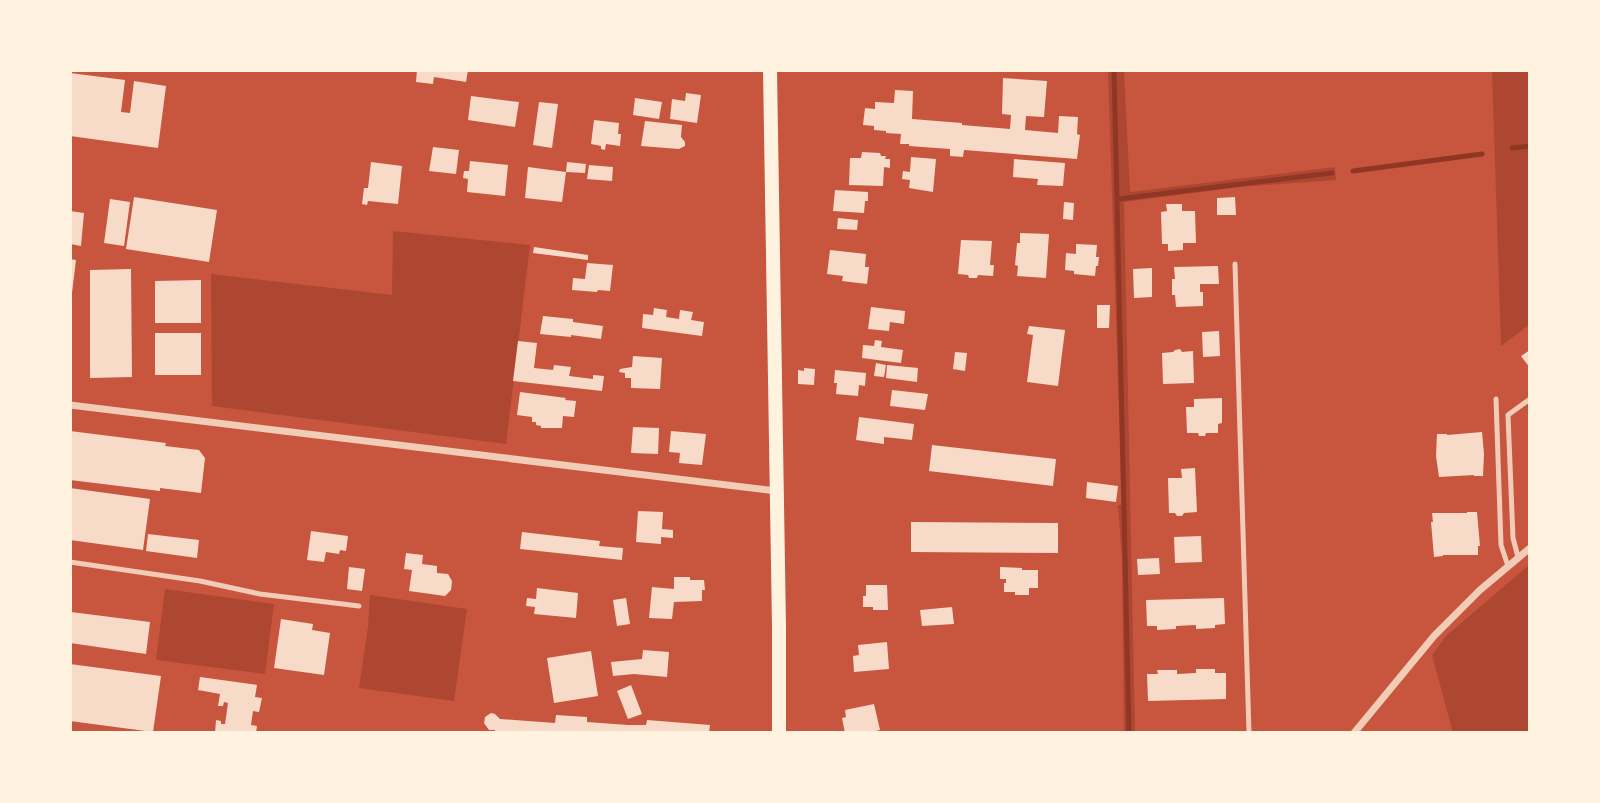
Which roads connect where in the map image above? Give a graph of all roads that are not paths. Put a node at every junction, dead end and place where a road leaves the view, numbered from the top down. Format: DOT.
graph roads {
  1 [pos="769,70"];
  2 [pos="1235,264"];
  3 [pos="1496,399"];
  4 [pos="1530,399"];
  5 [pos="70,405"];
  6 [pos="776,491"];
  7 [pos="1530,548"];
  8 [pos="1518,557"];
  9 [pos="70,562"];
  10 [pos="1508,566"];
  11 [pos="359,606"];
  12 [pos="779,733"];
  13 [pos="1249,733"];
  14 [pos="1354,733"];
  1 -- 6 [label="main road"];
  2 -- 13 [label="lane"];
  3 -- 10 [label="lane"];
  4 -- 8 [label="lane"];
  5 -- 6 [label="street"];
  6 -- 12 [label="main road"];
  7 -- 8 [label="street"];
  8 -- 10 [label="street"];
  9 -- 11 [label="lane"];
  10 -- 14 [label="street"];
}
